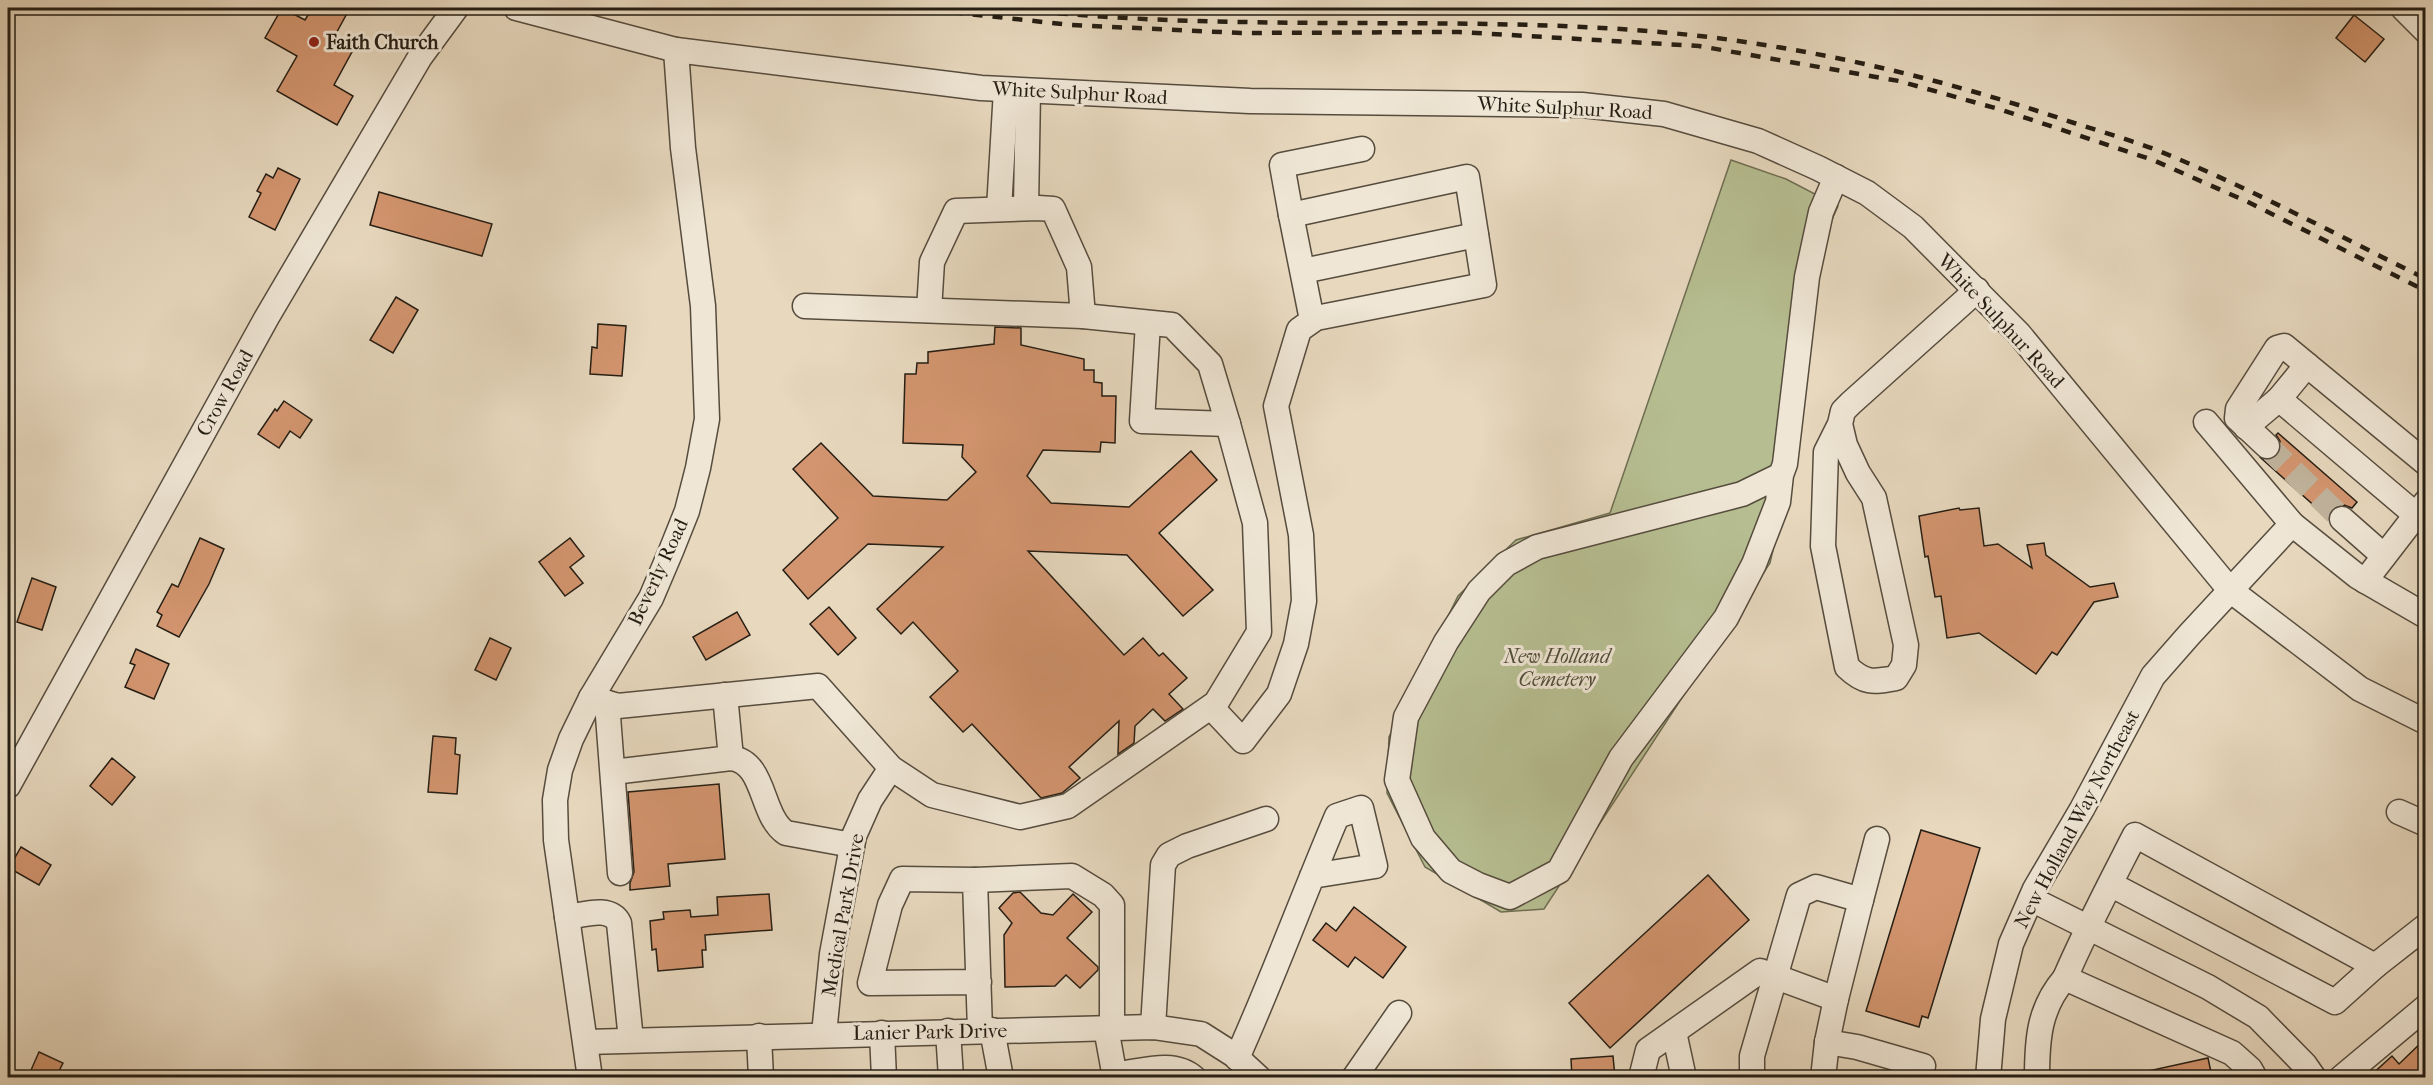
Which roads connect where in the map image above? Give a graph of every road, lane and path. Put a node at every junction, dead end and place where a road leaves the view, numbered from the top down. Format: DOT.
graph roads {
  1 [pos="456,8"];
  2 [pos="516,8"];
  3 [pos="2403,8"];
  4 [pos="2426,31"];
  5 [pos="676,50"];
  6 [pos="1017,90"];
  7 [pos="1362,149"];
  8 [pos="1836,177"];
  9 [pos="1026,208"];
  10 [pos="999,209"];
  11 [pos="1292,215"];
  12 [pos="1476,235"];
  13 [pos="1303,271"];
  14 [pos="1977,290"];
  15 [pos="805,306"];
  16 [pos="929,310"];
  17 [pos="1083,316"];
  18 [pos="1312,320"];
  19 [pos="1148,323"];
  20 [pos="2307,365"];
  21 [pos="2279,399"];
  22 [pos="2206,422"];
  23 [pos="1228,424"];
  24 [pos="1840,424"];
  25 [pos="2246,427"];
  26 [pos="2267,446"];
  27 [pos="2426,463"];
  28 [pos="1781,475"];
  29 [pos="2421,509"];
  30 [pos="2342,519"];
  31 [pos="2292,524"];
  32 [pos="2384,556"];
  33 [pos="2365,581"];
  34 [pos="2230,590"];
  35 [pos="2426,616"];
  36 [pos="725,695"];
  37 [pos="599,700"];
  38 [pos="1211,707"];
  39 [pos="2426,722"];
  40 [pos="730,758"];
  41 [pos="891,768"];
  42 [pos="613,772"];
  43 [pos="8,786"];
  44 [pos="2399,812"];
  45 [pos="1266,819"];
  46 [pos="2426,824"];
  47 [pos="1877,839"];
  48 [pos="852,845"];
  49 [pos="620,873"];
  50 [pos="1312,876"];
  51 [pos="975,880"];
  52 [pos="2110,884"];
  53 [pos="1861,900"];
  54 [pos="2031,900"];
  55 [pos="567,917"];
  56 [pos="2426,926"];
  57 [pos="2087,927"];
  58 [pos="2374,966"];
  59 [pos="1774,976"];
  60 [pos="2065,978"];
  61 [pos="979,982"];
  62 [pos="1836,999"];
  63 [pos="2426,1007"];
  64 [pos="1399,1013"];
  65 [pos="1153,1027"];
  66 [pos="1109,1028"];
  67 [pos="986,1030"];
  68 [pos="948,1031"];
  69 [pos="1674,1032"];
  70 [pos="882,1033"];
  71 [pos="824,1034"];
  72 [pos="759,1036"];
  73 [pos="631,1040"];
  74 [pos="586,1042"];
  75 [pos="1827,1042"];
  76 [pos="1237,1058"];
  77 [pos="1923,1066"];
  78 [pos="591,1077"];
  79 [pos="760,1077"];
  80 [pos="884,1077"];
  81 [pos="951,1077"];
  82 [pos="1001,1077"];
  83 [pos="1194,1077"];
  84 [pos="1259,1077"];
  85 [pos="1354,1077"];
  86 [pos="1641,1077"];
  87 [pos="1684,1077"];
  88 [pos="1752,1077"];
  89 [pos="1823,1077"];
  90 [pos="1988,1077"];
  91 [pos="2037,1077"];
  92 [pos="2255,1077"];
  93 [pos="2314,1077"];
  94 [pos="2341,1077"];
  1 -- 43 [label="street, Crow Road"];
  2 -- 5 [label="street, White Sulphur Road"];
  3 -- 4 [label="street"];
  5 -- 6 [label="street, White Sulphur Road"];
  5 -- 37 [label="street, Beverly Road"];
  6 -- 8 [label="street, White Sulphur Road"];
  6 -- 9 [label="street"];
  6 -- 10 [label="street"];
  7 -- 11 [label="street"];
  8 -- 14 [label="street, White Sulphur Road"];
  8 -- 28 [label="street"];
  9 -- 10 [label="street"];
  9 -- 17 [label="street"];
  10 -- 16 [label="street"];
  11 -- 12 [label="street"];
  11 -- 13 [label="street"];
  12 -- 13 [label="street"];
  12 -- 18 [label="street"];
  13 -- 18 [label="street"];
  14 -- 24 [label="street"];
  14 -- 34 [label="street, White Sulphur Road"];
  15 -- 16 [label="street"];
  16 -- 17 [label="street"];
  17 -- 19 [label="street"];
  18 -- 38 [label="street"];
  19 -- 23 [label="street"];
  19 -- 23 [label="street"];
  20 -- 21 [label="street"];
  20 -- 25 [label="street"];
  20 -- 27 [label="street"];
  21 -- 25 [label="street"];
  21 -- 29 [label="street"];
  22 -- 31 [label="street"];
  23 -- 38 [label="street"];
  24 -- 24 [label="street"];
  25 -- 26 [label="street"];
  28 -- 28 [label="street"];
  29 -- 32 [label="street"];
  30 -- 32 [label="street"];
  31 -- 33 [label="street"];
  31 -- 34 [label="street, New Holland Way Northeast"];
  32 -- 33 [label="street"];
  33 -- 35 [label="street"];
  34 -- 39 [label="street, White Sulphur Road"];
  34 -- 54 [label="street, New Holland Way Northeast"];
  36 -- 37 [label="street"];
  36 -- 40 [label="street"];
  36 -- 41 [label="street"];
  37 -- 42 [label="street"];
  37 -- 55 [label="street, Beverly Road"];
  38 -- 41 [label="street"];
  40 -- 42 [label="street"];
  40 -- 48 [label="street"];
  41 -- 48 [label="street, Medical Park Drive"];
  42 -- 49 [label="street"];
  44 -- 46 [label="street"];
  45 -- 65 [label="street"];
  47 -- 53 [label="street"];
  48 -- 71 [label="street, Medical Park Drive"];
  50 -- 76 [label="street"];
  51 -- 61 [label="street"];
  51 -- 61 [label="street"];
  51 -- 66 [label="street"];
  52 -- 57 [label="street"];
  52 -- 58 [label="street"];
  52 -- 58 [label="street"];
  53 -- 59 [label="street"];
  53 -- 62 [label="street"];
  54 -- 57 [label="street"];
  54 -- 90 [label="street, New Holland Way Northeast"];
  55 -- 73 [label="street"];
  55 -- 74 [label="street, Beverly Road"];
  56 -- 58 [label="street"];
  57 -- 60 [label="street"];
  57 -- 93 [label="street"];
  59 -- 62 [label="street"];
  59 -- 69 [label="street"];
  59 -- 88 [label="street"];
  60 -- 91 [label="street"];
  60 -- 92 [label="street"];
  61 -- 67 [label="street"];
  62 -- 75 [label="street"];
  63 -- 94 [label="street"];
  64 -- 85 [label="street"];
  65 -- 66 [label="street, Lanier Park Drive"];
  65 -- 76 [label="street, Lanier Park Drive"];
  66 -- 67 [label="street, Lanier Park Drive"];
  66 -- 83 [label="street"];
  67 -- 68 [label="street, Lanier Park Drive"];
  67 -- 82 [label="street"];
  68 -- 70 [label="street, Lanier Park Drive"];
  68 -- 81 [label="street"];
  69 -- 86 [label="street"];
  69 -- 87 [label="street"];
  70 -- 71 [label="street, Lanier Park Drive"];
  70 -- 80 [label="street"];
  71 -- 72 [label="street, Lanier Park Drive"];
  72 -- 73 [label="street, Lanier Park Drive"];
  72 -- 79 [label="street"];
  73 -- 74 [label="street, Lanier Park Drive"];
  74 -- 78 [label="street, Beverly Road"];
  75 -- 77 [label="street"];
  75 -- 89 [label="street"];
  76 -- 84 [label="street, Lanier Park Drive"];
}
